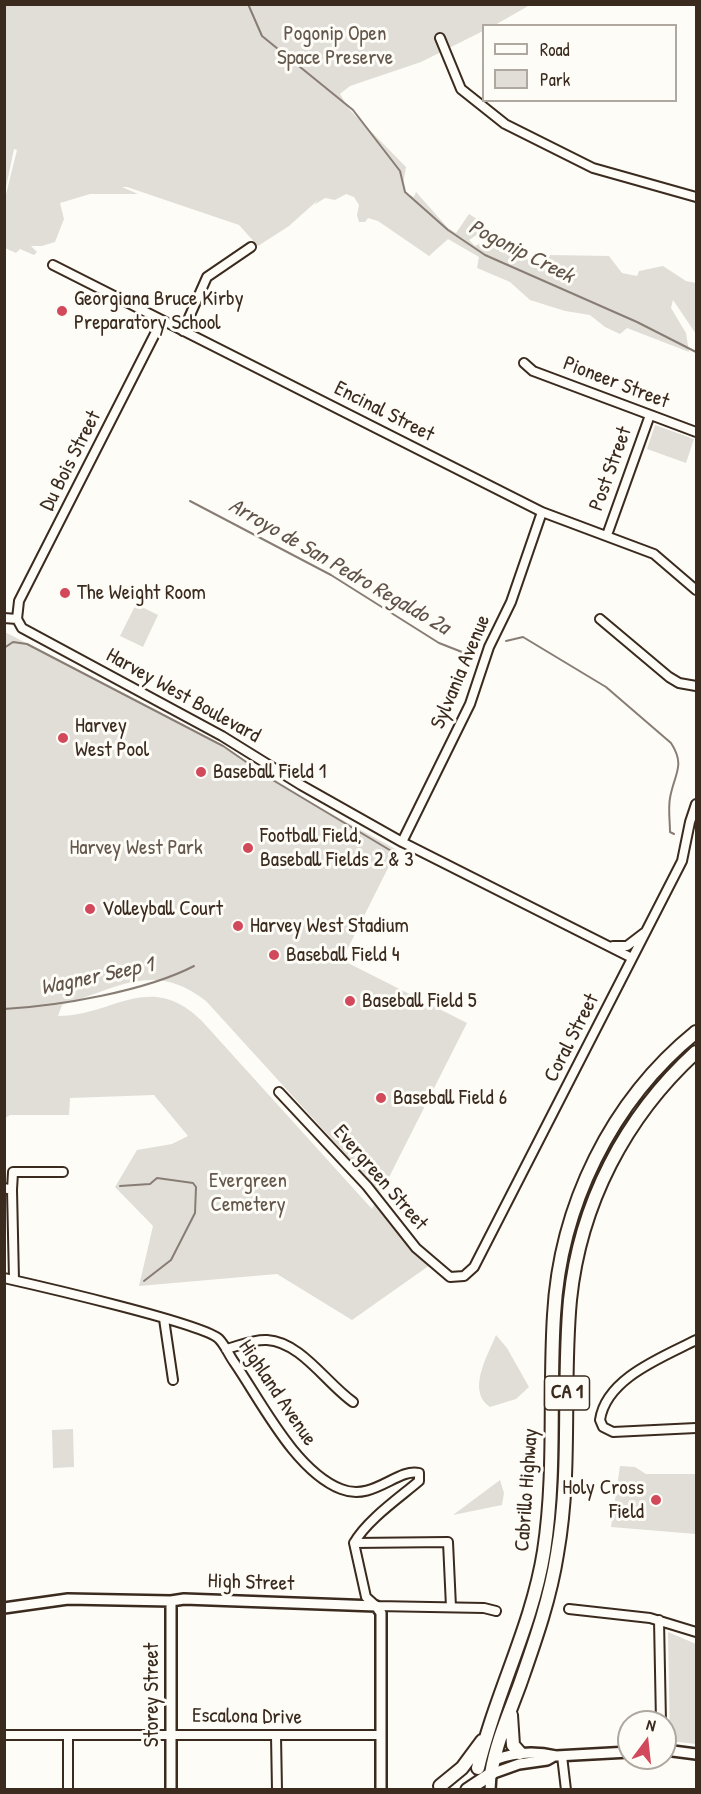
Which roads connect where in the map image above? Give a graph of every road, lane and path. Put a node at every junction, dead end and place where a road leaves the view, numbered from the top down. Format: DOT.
graph roads {
  1 [pos="440,38"];
  2 [pos="696,197"];
  3 [pos="251,247"];
  4 [pos="53,265"];
  5 [pos="162,320"];
  6 [pos="183,331"];
  7 [pos="524,363"];
  8 [pos="650,415"];
  9 [pos="696,432"];
  10 [pos="542,512"];
  11 [pos="607,535"];
  12 [pos="696,590"];
  13 [pos="4,618"];
  14 [pos="17,619"];
  15 [pos="600,619"];
  16 [pos="696,686"];
  17 [pos="696,804"];
  18 [pos="402,842"];
  19 [pos="646,931"];
  20 [pos="605,945"];
  21 [pos="632,958"];
  22 [pos="696,1032"];
  23 [pos="696,1052"];
  24 [pos="279,1092"];
  25 [pos="63,1172"];
  26 [pos="8,1189"];
  27 [pos="4,1278"];
  28 [pos="459,1278"];
  29 [pos="14,1280"];
  30 [pos="164,1319"];
  31 [pos="696,1340"];
  32 [pos="225,1349"];
  33 [pos="173,1380"];
  34 [pos="352,1402"];
  35 [pos="696,1428"];
  36 [pos="354,1543"];
  37 [pos="171,1601"];
  38 [pos="376,1606"];
  39 [pos="451,1607"];
  40 [pos="4,1608"];
  41 [pos="569,1609"];
  42 [pos="496,1611"];
  43 [pos="658,1620"];
  44 [pos="696,1632"];
  45 [pos="511,1709"];
  46 [pos="661,1710"];
  47 [pos="489,1732"];
  48 [pos="170,1734"];
  49 [pos="4,1735"];
  50 [pos="381,1735"];
  51 [pos="68,1736"];
  52 [pos="276,1736"];
  53 [pos="677,1752"];
  54 [pos="520,1753"];
  55 [pos="617,1753"];
  56 [pos="696,1754"];
  57 [pos="558,1756"];
  58 [pos="494,1760"];
  59 [pos="478,1768"];
  60 [pos="491,1774"];
  61 [pos="437,1788"];
  62 [pos="473,1788"];
  63 [pos="68,1790"];
  64 [pos="171,1790"];
  65 [pos="276,1790"];
  66 [pos="381,1790"];
  67 [pos="490,1790"];
  68 [pos="566,1790"];
  1 -- 2 [label="street"];
  3 -- 6 [label="street"];
  4 -- 5 [label="street, Encinal Street"];
  5 -- 6 [label="street, Encinal Street"];
  5 -- 14 [label="street, Du Bois Street"];
  6 -- 10 [label="street, Encinal Street"];
  7 -- 8 [label="street, Pioneer Street"];
  8 -- 9 [label="street, Pioneer Street"];
  8 -- 11 [label="street, Post Street"];
  10 -- 11 [label="street, Encinal Street"];
  10 -- 18 [label="street, Sylvania Avenue"];
  11 -- 12 [label="street, Encinal Street"];
  13 -- 14 [label="street"];
  14 -- 18 [label="street, Harvey West Boulevard"];
  15 -- 16 [label="street"];
  17 -- 19 [label="street, Coral Street"];
  18 -- 20 [label="street, Harvey West Boulevard"];
  19 -- 20 [label="street"];
  19 -- 21 [label="street, Coral Street"];
  20 -- 21 [label="street, Harvey West Boulevard"];
  21 -- 28 [label="street, Coral Street"];
  22 -- 47 [label="highway, Cabrillo Highway / CA 1"];
  23 -- 45 [label="highway, Cabrillo Highway / CA 1"];
  24 -- 28 [label="street, Evergreen Street"];
  25 -- 26 [label="street"];
  26 -- 29 [label="street"];
  27 -- 29 [label="street, Highland Avenue"];
  29 -- 30 [label="street, Highland Avenue"];
  30 -- 32 [label="street, Highland Avenue"];
  30 -- 33 [label="street"];
  31 -- 35 [label="street"];
  32 -- 34 [label="street"];
  32 -- 36 [label="street, Highland Avenue"];
  36 -- 38 [label="street"];
  36 -- 39 [label="street"];
  37 -- 38 [label="main road, High Street"];
  37 -- 40 [label="main road, High Street"];
  37 -- 48 [label="main road, Storey Street"];
  38 -- 39 [label="street, High Street"];
  38 -- 50 [label="main road"];
  39 -- 42 [label="street, High Street"];
  41 -- 43 [label="street"];
  43 -- 44 [label="street"];
  43 -- 46 [label="street"];
  45 -- 54 [label="highway"];
  45 -- 58 [label="highway, Cabrillo Highway / CA 1"];
  47 -- 59 [label="highway, Cabrillo Highway / CA 1"];
  47 -- 61 [label="highway, CA 1"];
  48 -- 51 [label="street, Escalona Drive"];
  48 -- 52 [label="street, Escalona Drive"];
  48 -- 64 [label="main road, Storey Street"];
  49 -- 51 [label="street, Escalona Drive"];
  50 -- 52 [label="street, Escalona Drive"];
  50 -- 66 [label="main road"];
  51 -- 63 [label="street"];
  52 -- 65 [label="street"];
  53 -- 56 [label="main road"];
  54 -- 57 [label="main road"];
  54 -- 58 [label="main road"];
  55 -- 57 [label="main road"];
  57 -- 60 [label="main road"];
  57 -- 68 [label="street"];
  58 -- 59 [label="highway"];
  58 -- 60 [label="highway, CA 1"];
  59 -- 61 [label="highway"];
  59 -- 62 [label="main road"];
  60 -- 62 [label="highway"];
  60 -- 67 [label="main road"];
}
